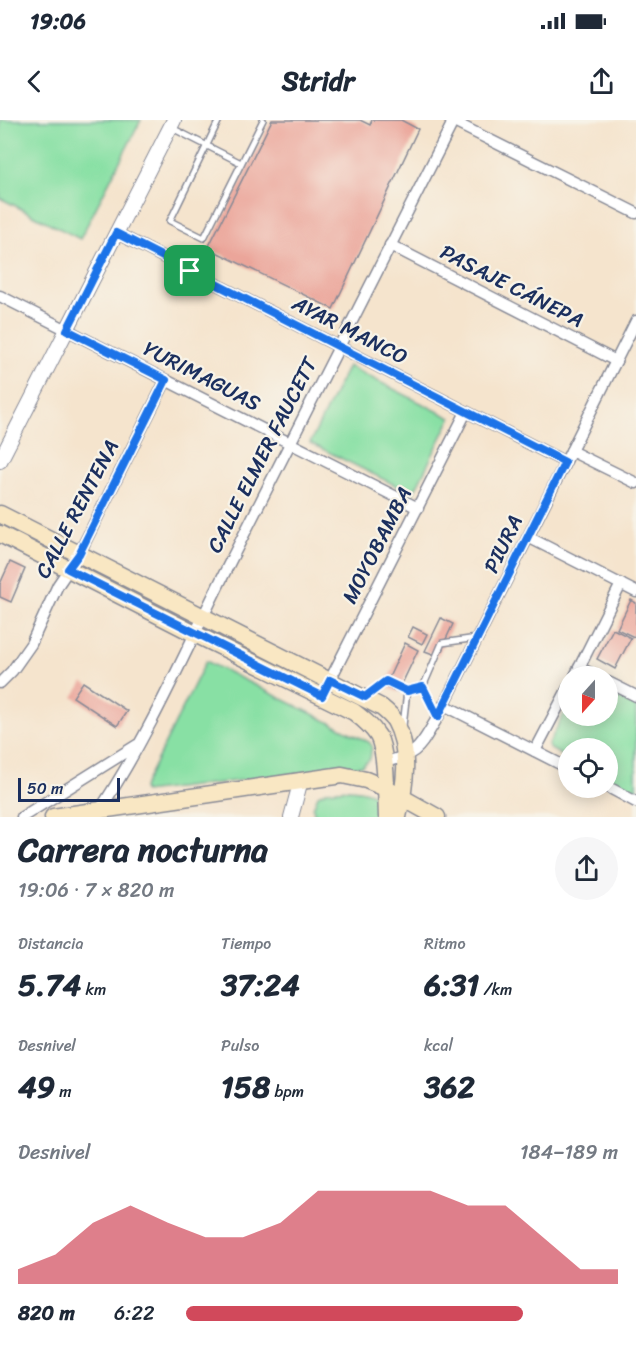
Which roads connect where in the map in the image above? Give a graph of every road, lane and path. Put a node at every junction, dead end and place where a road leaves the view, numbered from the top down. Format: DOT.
graph roads {
  1 [pos="219,120"];
  2 [pos="263,120"];
  3 [pos="452,120"];
  4 [pos="172,124"];
  5 [pos="207,146"];
  6 [pos="241,163"];
  7 [pos="636,213"];
  8 [pos="116,233"];
  9 [pos="390,245"];
  10 [pos="0,296"];
  11 [pos="636,321"];
  12 [pos="67,330"];
  13 [pos="338,347"];
  14 [pos="616,361"];
  15 [pos="166,380"];
  16 [pos="466,412"];
  17 [pos="290,443"];
  18 [pos="571,451"];
  19 [pos="0,461"];
  20 [pos="565,462"];
  21 [pos="636,483"];
  22 [pos="417,508"];
  23 [pos="0,514"];
  24 [pos="0,534"];
  25 [pos="528,537"];
  26 [pos="79,554"];
  27 [pos="68,569"];
  28 [pos="621,584"];
  29 [pos="636,592"];
  30 [pos="202,616"];
  31 [pos="195,634"];
  32 [pos="478,637"];
  33 [pos="580,666"];
  34 [pos="330,680"];
  35 [pos="0,683"];
  36 [pos="423,687"];
  37 [pos="618,687"];
  38 [pos="407,691"];
  39 [pos="322,696"];
  40 [pos="636,696"];
  41 [pos="365,697"];
  42 [pos="444,705"];
  43 [pos="558,708"];
  44 [pos="438,717"];
  45 [pos="402,740"];
  46 [pos="140,744"];
  47 [pos="536,751"];
  48 [pos="405,758"];
  49 [pos="384,762"];
  50 [pos="558,763"];
  51 [pos="301,780"];
  52 [pos="385,788"];
  53 [pos="618,792"];
  54 [pos="402,799"];
  55 [pos="636,802"];
  56 [pos="98,813"];
  57 [pos="22,817"];
  58 [pos="53,817"];
  59 [pos="291,817"];
  60 [pos="387,817"];
  61 [pos="398,817"];
  62 [pos="437,817"];
  1 -- 5 [label="lane"];
  2 -- 6 [label="lane"];
  3 -- 7 [label="street"];
  3 -- 9 [label="street, CALLE ELMER FAUCETT"];
  4 -- 5 [label="lane"];
  4 -- 8 [label="street"];
  5 -- 6 [label="lane"];
  5 -- 6 [label="lane"];
  8 -- 12 [label="street"];
  8 -- 13 [label="street, AYAR MANCO"];
  9 -- 13 [label="street, CALLE ELMER FAUCETT"];
  9 -- 14 [label="street, PASAJE CÁNEPA"];
  10 -- 12 [label="street, YURIMAGUAS"];
  11 -- 14 [label="street, PIURA"];
  12 -- 15 [label="street, YURIMAGUAS"];
  12 -- 19 [label="street"];
  13 -- 16 [label="street, AYAR MANCO"];
  13 -- 17 [label="street, CALLE ELMER FAUCETT"];
  14 -- 18 [label="street, PIURA"];
  15 -- 17 [label="street, YURIMAGUAS"];
  15 -- 26 [label="street, CALLE RENTENA"];
  16 -- 20 [label="street, AYAR MANCO"];
  16 -- 22 [label="street, MOYOBAMBA"];
  17 -- 22 [label="street, YURIMAGUAS"];
  17 -- 30 [label="street, CALLE ELMER FAUCETT"];
  18 -- 20 [label="street, PIURA"];
  18 -- 21 [label="street"];
  20 -- 25 [label="street, PIURA"];
  22 -- 34 [label="street, MOYOBAMBA"];
  23 -- 26 [label="main road"];
  24 -- 27 [label="main road"];
  25 -- 28 [label="street"];
  25 -- 32 [label="street, PIURA"];
  26 -- 27 [label="street, CALLE RENTENA"];
  26 -- 30 [label="main road"];
  27 -- 31 [label="main road"];
  27 -- 35 [label="street, CALLE RENTENA"];
  28 -- 29 [label="street"];
  28 -- 33 [label="street"];
  30 -- 31 [label="street, CALLE ELMER FAUCETT"];
  30 -- 34 [label="main road"];
  31 -- 39 [label="main road"];
  31 -- 46 [label="street, CALLE ELMER FAUCETT"];
  32 -- 36 [label="lane"];
  32 -- 42 [label="street, PIURA"];
  34 -- 39 [label="street, MOYOBAMBA"];
  34 -- 41 [label="main road"];
  36 -- 38 [label="lane"];
  36 -- 44 [label="lane"];
  37 -- 40 [label="street"];
  38 -- 41 [label="lane"];
  38 -- 45 [label="lane"];
  39 -- 49 [label="main road"];
  41 -- 45 [label="main road"];
  42 -- 44 [label="street, PIURA"];
  42 -- 47 [label="street"];
  43 -- 47 [label="street"];
  44 -- 48 [label="street, PIURA"];
  45 -- 48 [label="main road"];
  46 -- 56 [label="street, CALLE ELMER FAUCETT"];
  46 -- 57 [label="street"];
  47 -- 50 [label="street"];
  48 -- 49 [label="street"];
  48 -- 54 [label="main road"];
  49 -- 52 [label="main road"];
  51 -- 52 [label="main road"];
  51 -- 56 [label="main road"];
  51 -- 59 [label="street"];
  52 -- 54 [label="main road"];
  52 -- 60 [label="main road"];
  53 -- 55 [label="street"];
  54 -- 61 [label="main road"];
  54 -- 62 [label="main road"];
  56 -- 58 [label="main road"];
}
